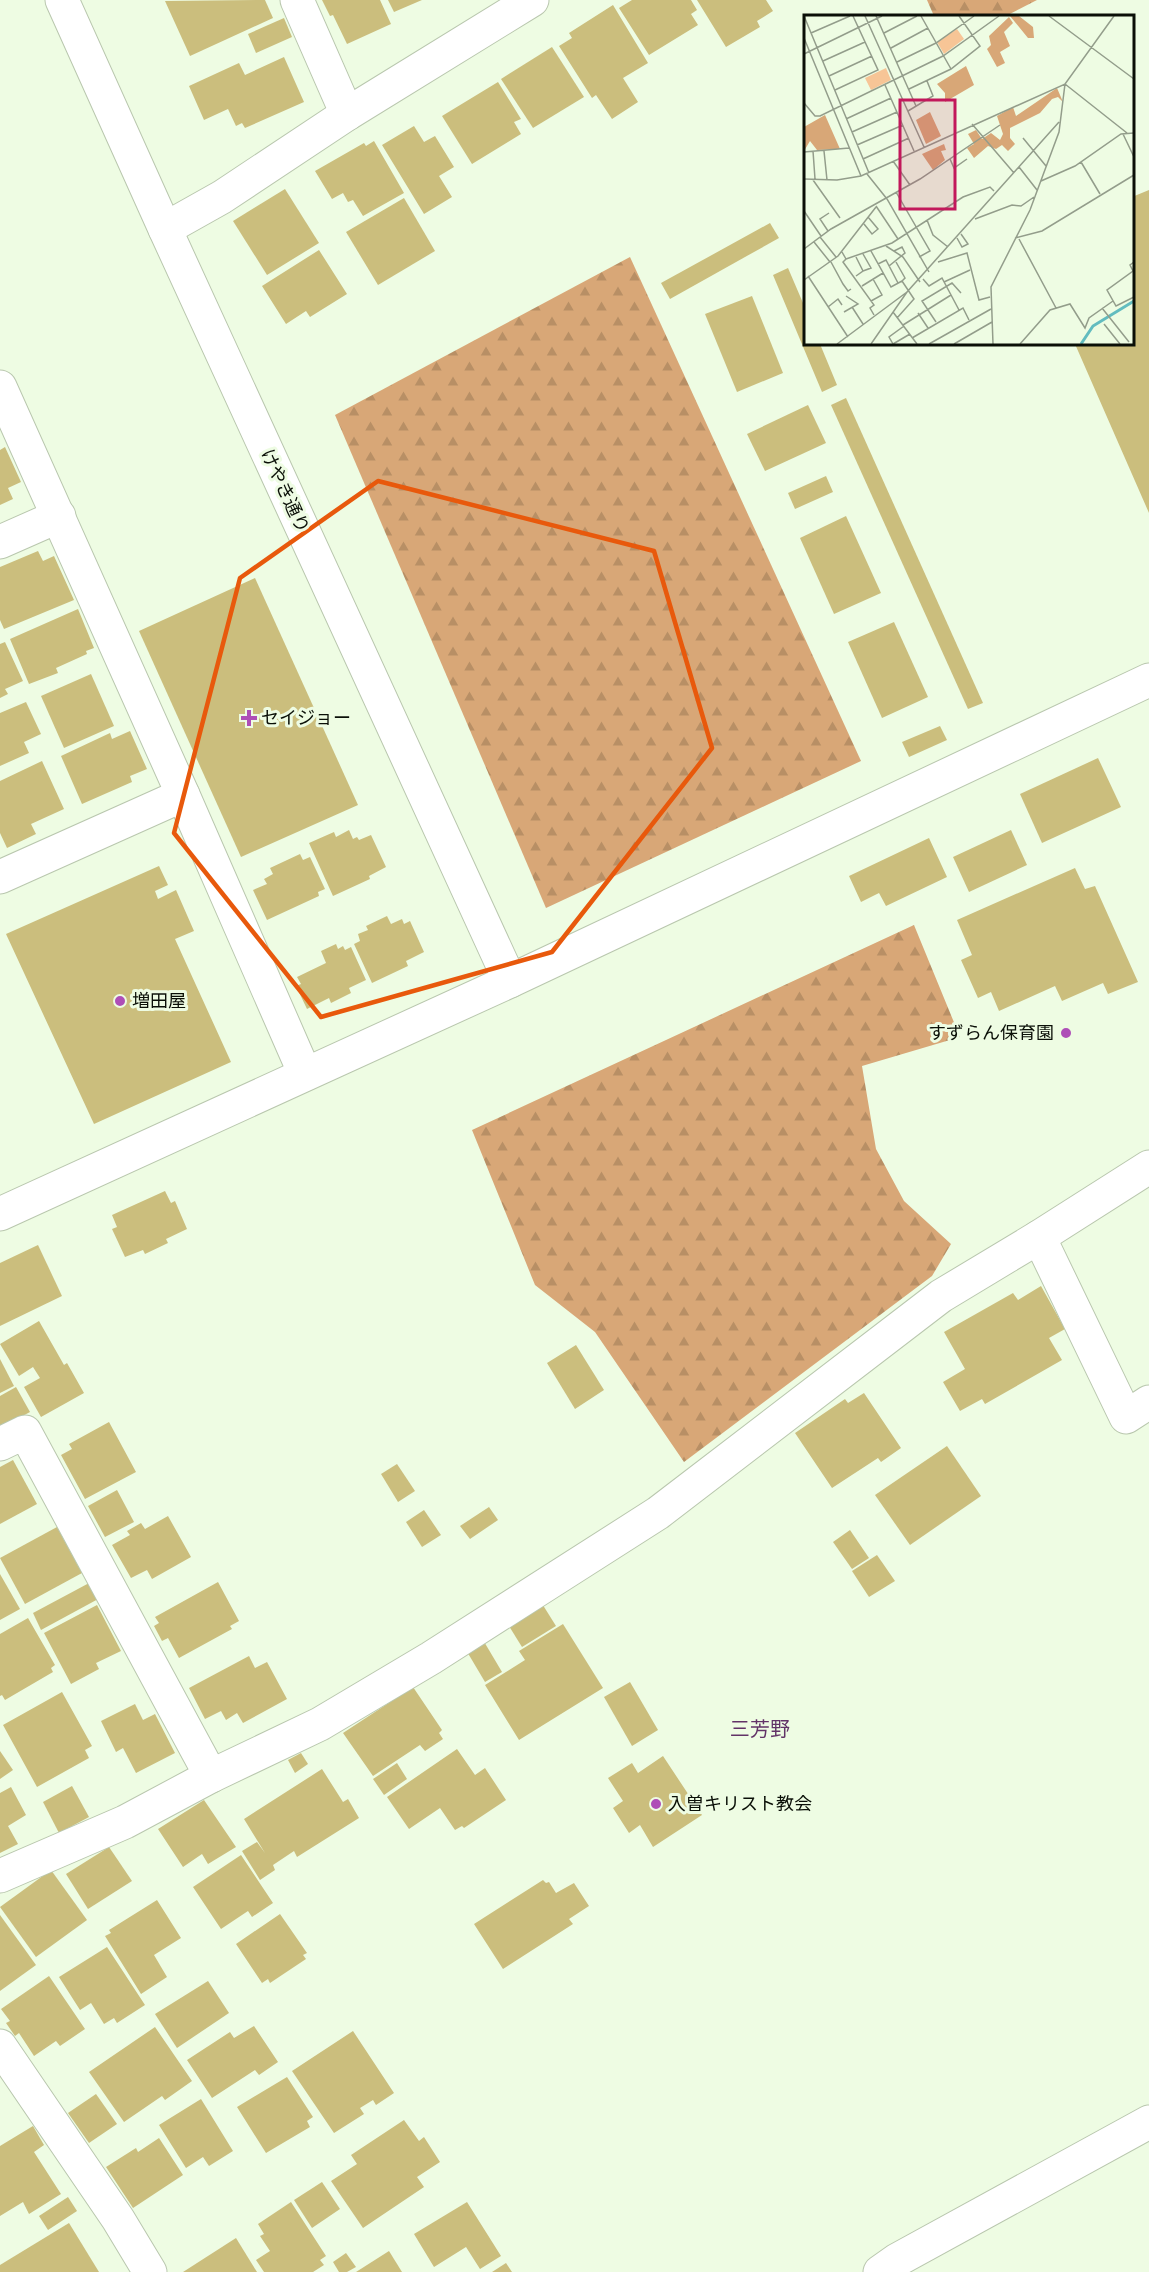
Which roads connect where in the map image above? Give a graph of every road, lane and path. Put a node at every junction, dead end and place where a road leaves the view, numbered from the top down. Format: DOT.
graph roads {
  1 [pos="62,0"];
  2 [pos="297,0"];
  3 [pos="532,0"];
  4 [pos="347,114"];
  5 [pos="165,229"];
  6 [pos="0,387"];
  7 [pos="59,516"];
  8 [pos="0,543"];
  9 [pos="1149,680"];
  10 [pos="183,795"];
  11 [pos="0,877"];
  12 [pos="510,981"];
  13 [pos="305,1074"];
  14 [pos="1149,1167"];
  15 [pos="0,1214"];
  16 [pos="1039,1237"];
  17 [pos="1149,1402"];
  18 [pos="0,1444"];
  19 [pos="211,1776"];
  20 [pos="0,1876"];
  21 [pos="0,2046"];
  22 [pos="1149,2122"];
  23 [pos="150,2272"];
  24 [pos="880,2272"];
  1 -- 5 [label="street, けやき通り"];
  2 -- 4 [label="street"];
  3 -- 4 [label="street"];
  4 -- 5 [label="street"];
  5 -- 12 [label="street, けやき通り"];
  6 -- 7 [label="street"];
  7 -- 8 [label="street"];
  7 -- 10 [label="street"];
  9 -- 12 [label="street"];
  10 -- 11 [label="street"];
  10 -- 13 [label="street"];
  12 -- 13 [label="street"];
  13 -- 15 [label="street"];
  14 -- 16 [label="street"];
  16 -- 17 [label="street"];
  16 -- 19 [label="street"];
  18 -- 19 [label="street"];
  19 -- 20 [label="street"];
  21 -- 23 [label="street"];
  22 -- 24 [label="street"];
}
